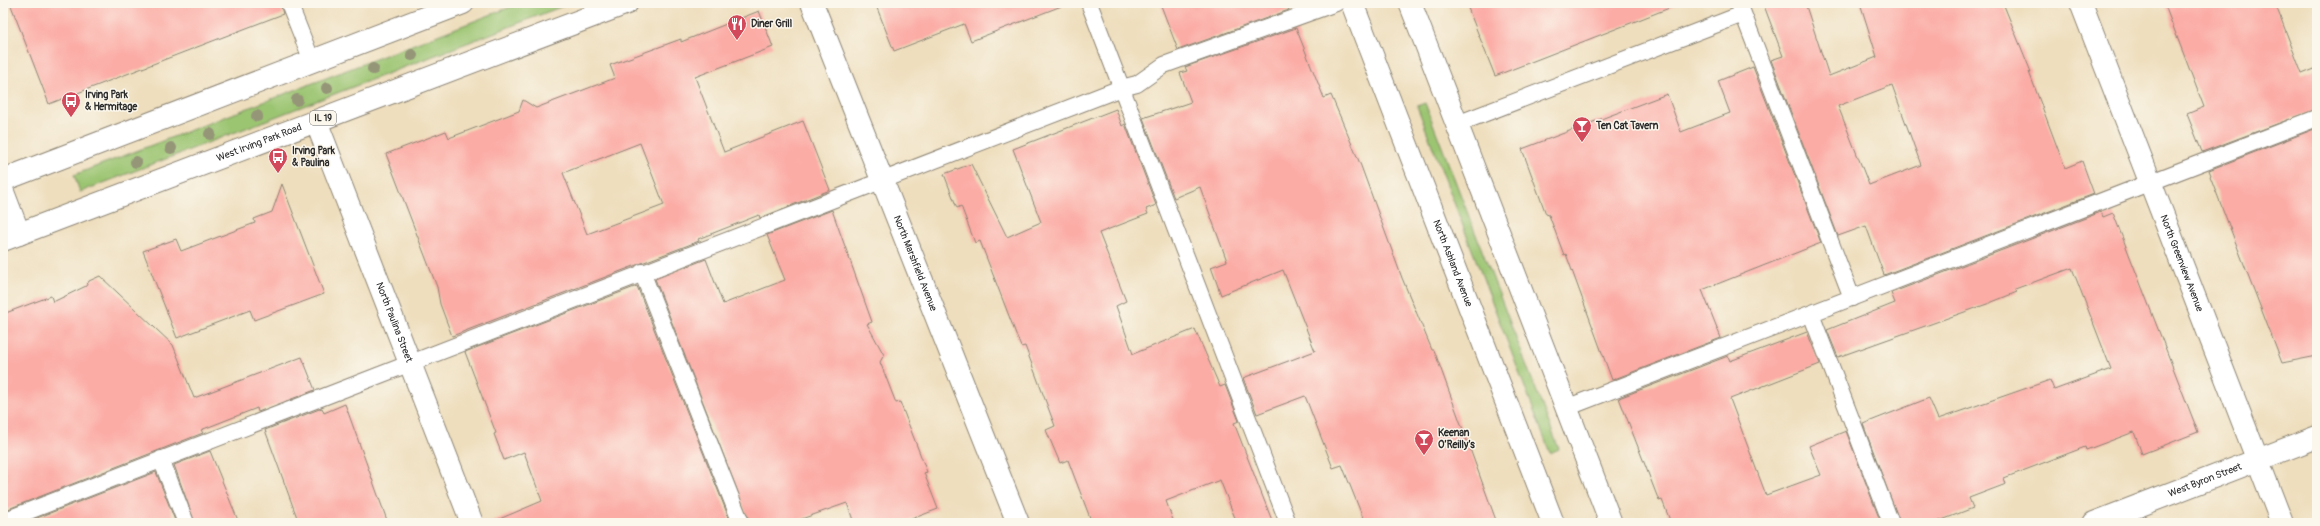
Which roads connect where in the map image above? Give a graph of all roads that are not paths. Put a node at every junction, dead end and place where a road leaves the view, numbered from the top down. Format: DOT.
graph roads {
  1 [pos="289,3"];
  2 [pos="463,3"];
  3 [pos="627,3"];
  4 [pos="812,3"];
  5 [pos="1089,3"];
  6 [pos="1336,3"];
  7 [pos="1352,3"];
  8 [pos="1410,3"];
  9 [pos="2081,3"];
  10 [pos="1741,8"];
  11 [pos="312,61"];
  12 [pos="1121,88"];
  13 [pos="2317,118"];
  14 [pos="316,121"];
  15 [pos="1457,124"];
  16 [pos="883,179"];
  17 [pos="3,180"];
  18 [pos="2151,183"];
  19 [pos="3,192"];
  20 [pos="11,237"];
  21 [pos="642,272"];
  22 [pos="1852,298"];
  23 [pos="1811,314"];
  24 [pos="410,362"];
  25 [pos="1566,408"];
  26 [pos="2317,436"];
  27 [pos="161,459"];
  28 [pos="2258,460"];
  29 [pos="3,521"];
  30 [pos="186,523"];
  31 [pos="472,523"];
  32 [pos="741,523"];
  33 [pos="1018,523"];
  34 [pos="1288,523"];
  35 [pos="1554,523"];
  36 [pos="1611,523"];
  37 [pos="1891,523"];
  38 [pos="2094,523"];
  39 [pos="2282,523"];
  1 -- 11 [label="lane"];
  2 -- 11 [label="main road"];
  3 -- 14 [label="main road, West Irving Park Road / IL 19"];
  4 -- 16 [label="main road, North Marshfield Avenue"];
  5 -- 12 [label="lane"];
  6 -- 12 [label="lane"];
  7 -- 35 [label="main road, North Ashland Avenue"];
  8 -- 15 [label="main road"];
  9 -- 18 [label="main road, North Greenview Avenue"];
  10 -- 15 [label="lane"];
  10 -- 22 [label="lane"];
  11 -- 17 [label="main road"];
  12 -- 16 [label="lane"];
  12 -- 34 [label="lane"];
  13 -- 18 [label="lane"];
  14 -- 20 [label="main road, West Irving Park Road / IL 19"];
  14 -- 24 [label="main road, North Paulina Street"];
  15 -- 25 [label="main road"];
  16 -- 21 [label="lane"];
  16 -- 33 [label="main road, North Marshfield Avenue"];
  18 -- 22 [label="lane"];
  18 -- 28 [label="main road, North Greenview Avenue"];
  19 -- 20 [label="main road"];
  21 -- 24 [label="lane"];
  21 -- 32 [label="lane"];
  22 -- 23 [label="lane"];
  23 -- 25 [label="lane"];
  23 -- 37 [label="lane"];
  24 -- 27 [label="lane"];
  24 -- 31 [label="main road, North Paulina Street"];
  25 -- 36 [label="main road"];
  26 -- 28 [label="main road, West Byron Street"];
  27 -- 29 [label="lane"];
  27 -- 30 [label="lane"];
  28 -- 38 [label="main road, West Byron Street"];
  28 -- 39 [label="main road, North Greenview Avenue"];
}
